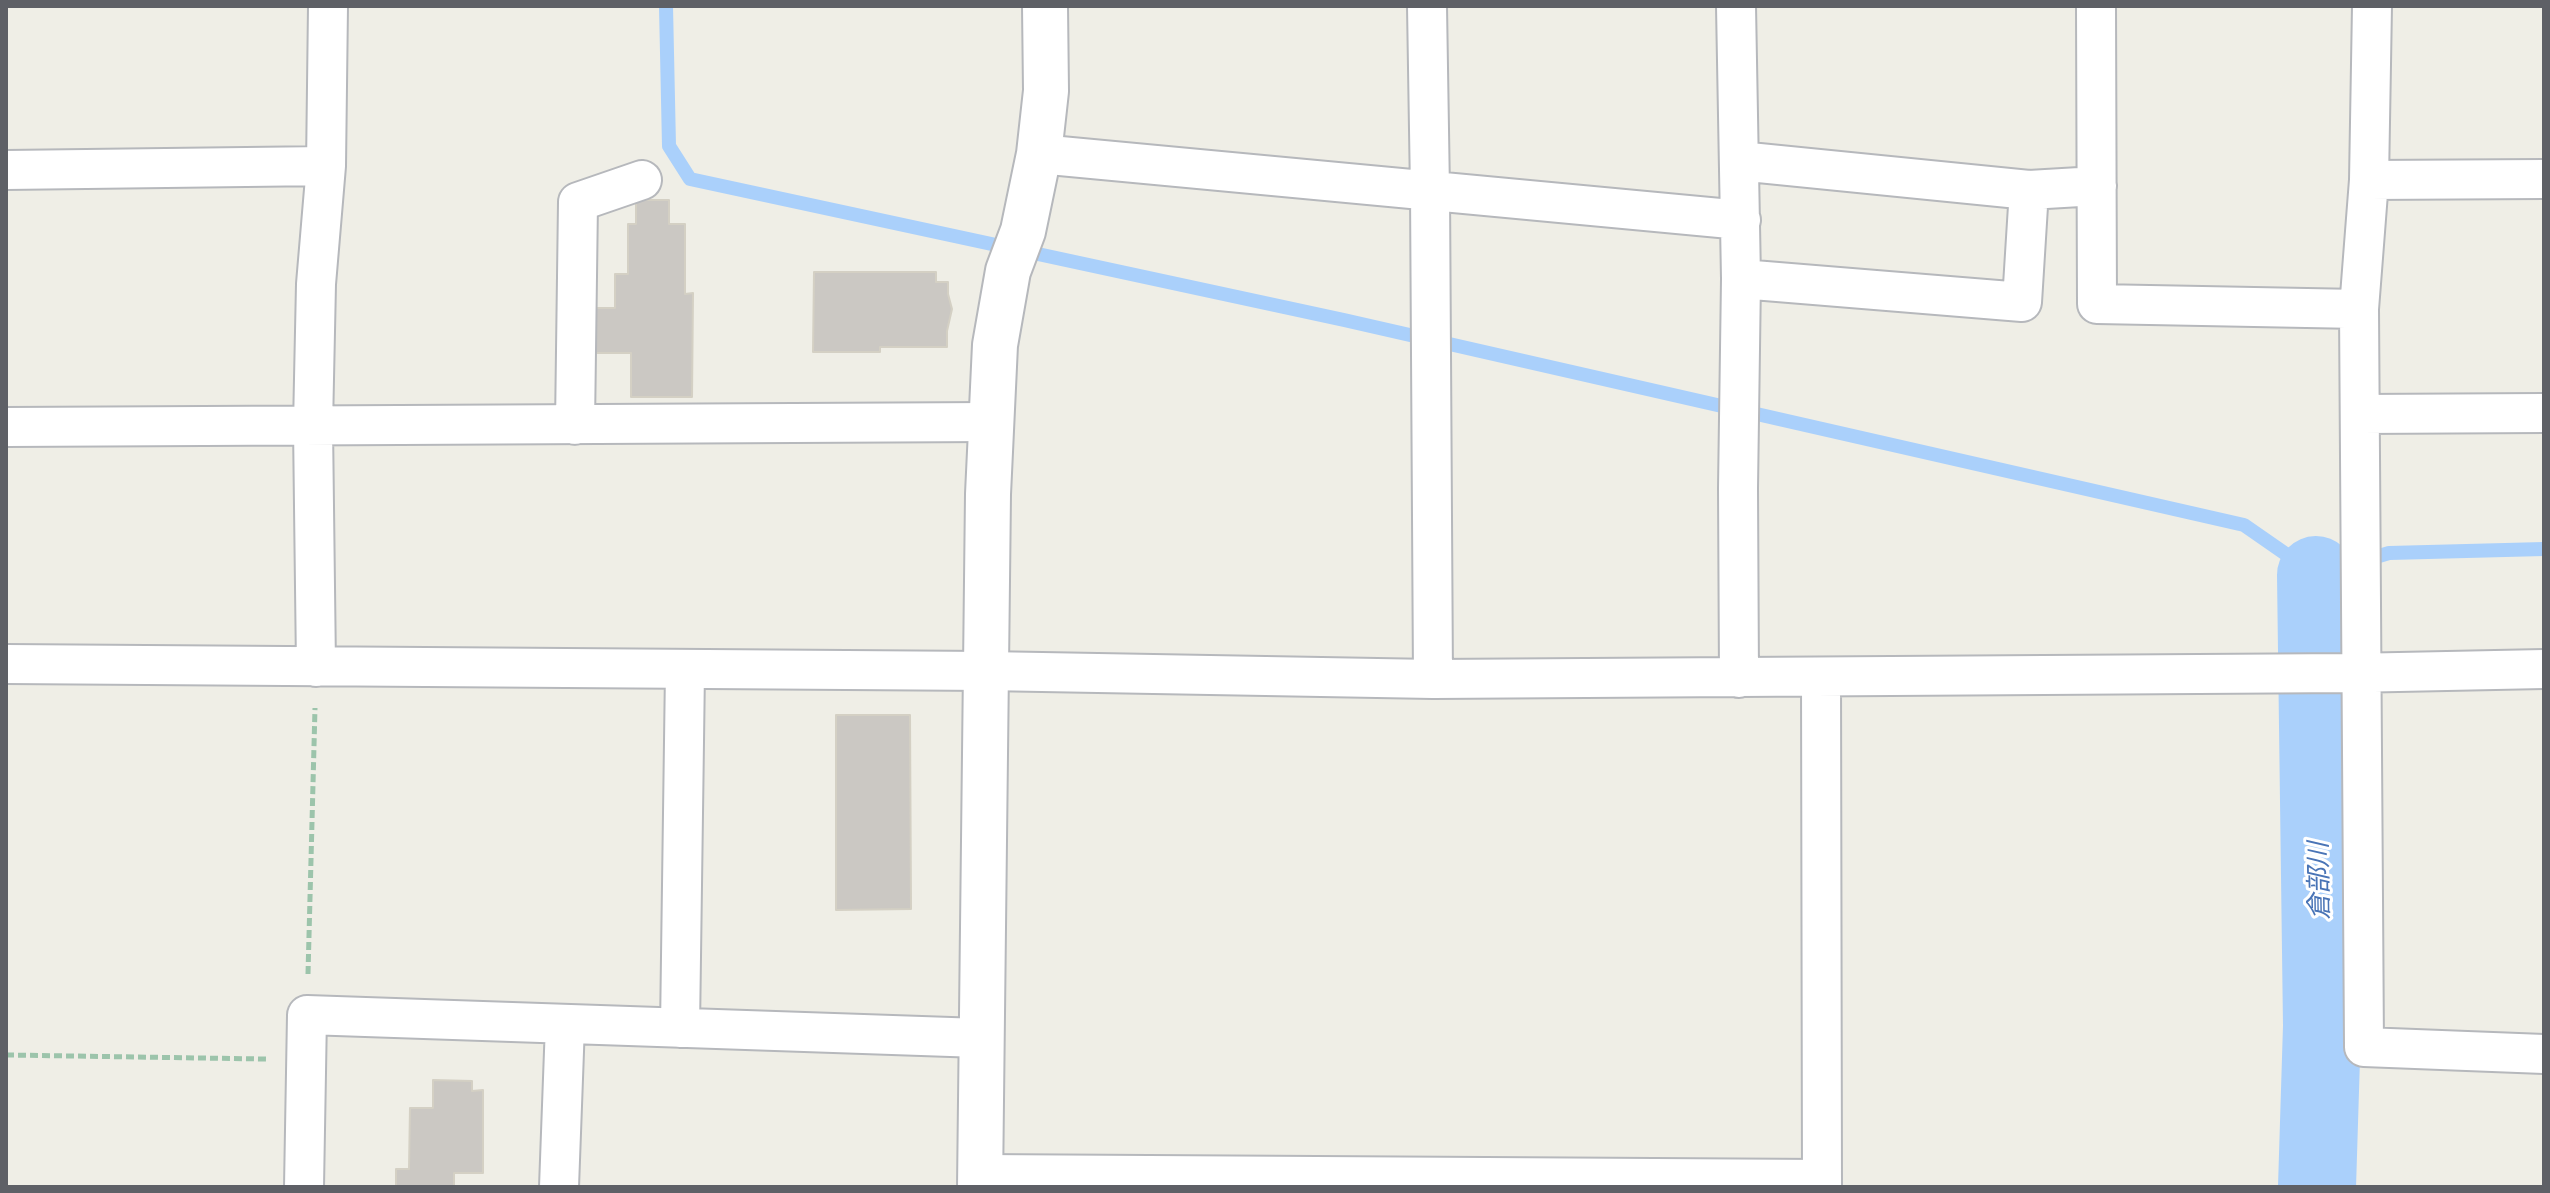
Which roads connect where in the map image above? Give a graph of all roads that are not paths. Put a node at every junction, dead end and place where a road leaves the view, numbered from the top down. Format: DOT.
graph roads {
  1 [pos="328,6"];
  2 [pos="1045,6"];
  3 [pos="1427,6"];
  4 [pos="1736,6"];
  5 [pos="2096,6"];
  6 [pos="2372,6"];
  7 [pos="1039,154"];
  8 [pos="1739,161"];
  9 [pos="326,166"];
  10 [pos="6,170"];
  11 [pos="2544,179"];
  12 [pos="642,180"];
  13 [pos="2369,180"];
  14 [pos="2097,186"];
  15 [pos="2029,190"];
  16 [pos="1430,191"];
  17 [pos="1741,220"];
  18 [pos="1741,279"];
  19 [pos="2359,309"];
  20 [pos="2544,413"];
  21 [pos="2361,414"];
  22 [pos="991,422"];
  23 [pos="575,425"];
  24 [pos="313,426"];
  25 [pos="6,427"];
  26 [pos="6,664"];
  27 [pos="316,667"];
  28 [pos="2544,669"];
  29 [pos="685,670"];
  30 [pos="986,671"];
  31 [pos="2357,673"];
  32 [pos="1821,677"];
  33 [pos="1739,678"];
  34 [pos="1433,679"];
  35 [pos="565,1024"];
  36 [pos="680,1028"];
  37 [pos="980,1038"];
  38 [pos="2544,1054"];
  39 [pos="980,1180"];
  40 [pos="1408,1182"];
  41 [pos="1822,1183"];
  42 [pos="304,1187"];
  43 [pos="559,1187"];
  1 -- 9 [label="street"];
  2 -- 7 [label="street"];
  3 -- 16 [label="street"];
  4 -- 8 [label="street"];
  5 -- 14 [label="street"];
  6 -- 13 [label="street"];
  7 -- 16 [label="street"];
  7 -- 22 [label="street"];
  8 -- 15 [label="street"];
  8 -- 17 [label="street"];
  9 -- 10 [label="street"];
  9 -- 24 [label="street"];
  11 -- 13 [label="street"];
  12 -- 23 [label="street"];
  13 -- 19 [label="street"];
  14 -- 15 [label="street"];
  14 -- 19 [label="street"];
  15 -- 18 [label="street"];
  16 -- 17 [label="street"];
  16 -- 34 [label="street"];
  17 -- 18 [label="street"];
  18 -- 33 [label="street"];
  19 -- 21 [label="street"];
  20 -- 21 [label="street"];
  21 -- 31 [label="street"];
  22 -- 23 [label="street"];
  22 -- 30 [label="street"];
  23 -- 24 [label="street"];
  24 -- 25 [label="street"];
  24 -- 27 [label="street"];
  26 -- 27 [label="street"];
  27 -- 29 [label="street"];
  28 -- 31 [label="street"];
  29 -- 30 [label="street"];
  29 -- 36 [label="street"];
  30 -- 34 [label="street"];
  30 -- 37 [label="street"];
  31 -- 32 [label="street"];
  31 -- 38 [label="street"];
  32 -- 33 [label="street"];
  32 -- 41 [label="street"];
  33 -- 34 [label="street"];
  35 -- 36 [label="street"];
  35 -- 42 [label="street"];
  35 -- 43 [label="street"];
  36 -- 37 [label="street"];
  37 -- 39 [label="street"];
  39 -- 40 [label="street"];
  40 -- 41 [label="street"];
}
